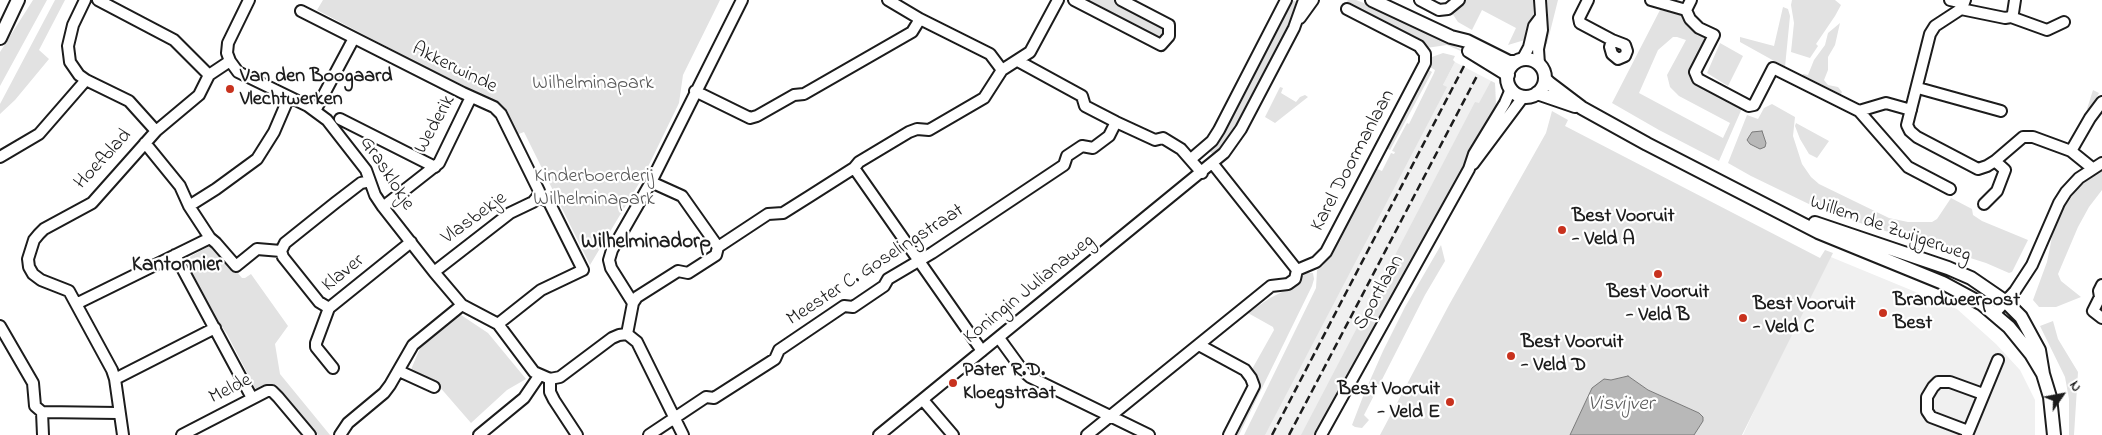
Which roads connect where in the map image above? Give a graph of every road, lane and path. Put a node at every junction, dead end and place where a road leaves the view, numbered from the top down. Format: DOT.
graph roads {
  1 [pos="18,0"];
  2 [pos="27,0"];
  3 [pos="85,0"];
  4 [pos="98,0"];
  5 [pos="249,0"];
  6 [pos="742,0"];
  7 [pos="888,0"];
  8 [pos="1058,0"];
  9 [pos="1074,0"];
  10 [pos="1121,0"];
  11 [pos="1286,0"];
  12 [pos="1304,0"];
  13 [pos="1313,0"];
  14 [pos="1372,0"];
  15 [pos="1420,0"];
  16 [pos="1458,0"];
  17 [pos="1540,0"];
  18 [pos="1588,0"];
  19 [pos="1651,0"];
  20 [pos="1691,0"];
  21 [pos="1950,0"];
  22 [pos="2015,0"];
  23 [pos="1963,4"];
  24 [pos="1347,9"];
  25 [pos="1686,10"];
  26 [pos="301,11"];
  27 [pos="2011,17"];
  28 [pos="1540,18"];
  29 [pos="920,19"];
  30 [pos="1298,20"];
  31 [pos="2064,22"];
  32 [pos="3,33"];
  33 [pos="1451,37"];
  34 [pos="354,38"];
  35 [pos="1612,40"];
  36 [pos="230,61"];
  37 [pos="1018,61"];
  38 [pos="1519,61"];
  39 [pos="1538,64"];
  40 [pos="1002,70"];
  41 [pos="209,75"];
  42 [pos="1508,75"];
  43 [pos="1545,78"];
  44 [pos="86,80"];
  45 [pos="1918,88"];
  46 [pos="1510,89"];
  47 [pos="696,91"];
  48 [pos="1538,93"];
  49 [pos="289,97"];
  50 [pos="471,97"];
  51 [pos="1523,97"];
  52 [pos="2102,102"];
  53 [pos="1582,108"];
  54 [pos="1911,110"];
  55 [pos="316,111"];
  56 [pos="1859,111"];
  57 [pos="2001,111"];
  58 [pos="340,119"];
  59 [pos="1116,122"];
  60 [pos="156,131"];
  61 [pos="145,143"];
  62 [pos="2072,151"];
  63 [pos="0,157"];
  64 [pos="1191,158"];
  65 [pos="1995,161"];
  66 [pos="2102,163"];
  67 [pos="1213,164"];
  68 [pos="435,167"];
  69 [pos="854,168"];
  70 [pos="2092,168"];
  71 [pos="1469,169"];
  72 [pos="1202,173"];
  73 [pos="370,181"];
  74 [pos="651,182"];
  75 [pos="1950,189"];
  76 [pos="538,196"];
  77 [pos="1984,204"];
  78 [pos="189,206"];
  79 [pos="383,207"];
  80 [pos="1790,217"];
  81 [pos="210,238"];
  82 [pos="411,242"];
  83 [pos="718,247"];
  84 [pos="281,251"];
  85 [pos="175,255"];
  86 [pos="917,260"];
  87 [pos="1297,270"];
  88 [pos="434,272"];
  89 [pos="2102,285"];
  90 [pos="2101,297"];
  91 [pos="2006,302"];
  92 [pos="633,303"];
  93 [pos="76,304"];
  94 [pos="462,305"];
  95 [pos="329,308"];
  96 [pos="1994,314"];
  97 [pos="2102,318"];
  98 [pos="498,324"];
  99 [pos="0,326"];
  100 [pos="215,328"];
  101 [pos="627,334"];
  102 [pos="999,338"];
  103 [pos="1199,345"];
  104 [pos="982,351"];
  105 [pos="1998,360"];
  106 [pos="333,368"];
  107 [pos="400,370"];
  108 [pos="2043,374"];
  109 [pos="539,376"];
  110 [pos="116,379"];
  111 [pos="550,379"];
  112 [pos="434,387"];
  113 [pos="1983,394"];
  114 [pos="252,398"];
  115 [pos="923,400"];
  116 [pos="42,412"];
  117 [pos="118,413"];
  118 [pos="1112,416"];
  119 [pos="675,418"];
  120 [pos="1967,433"];
  121 [pos="43,435"];
  122 [pos="122,435"];
  123 [pos="182,435"];
  124 [pos="310,435"];
  125 [pos="340,435"];
  126 [pos="479,435"];
  127 [pos="577,435"];
  128 [pos="649,435"];
  129 [pos="683,435"];
  130 [pos="879,435"];
  131 [pos="953,435"];
  132 [pos="1087,435"];
  133 [pos="1149,435"];
  134 [pos="1229,435"];
  135 [pos="1321,435"];
  136 [pos="2054,435"];
  1 -- 32 [label="main road"];
  2 -- 32 [label="main road"];
  3 -- 44 [label="street"];
  4 -- 41 [label="street"];
  5 -- 36 [label="street"];
  6 -- 47 [label="street"];
  7 -- 29 [label="street"];
  8 -- 37 [label="street"];
  9 -- 10 [label="street"];
  11 -- 64 [label="street"];
  12 -- 30 [label="street, Koningin Julianaweg"];
  13 -- 30 [label="street, Koningin Julianaweg"];
  14 -- 33 [label="main road"];
  15 -- 16 [label="street"];
  17 -- 28 [label="street"];
  18 -- 35 [label="street"];
  19 -- 25 [label="street"];
  20 -- 25 [label="street"];
  21 -- 23 [label="street"];
  22 -- 27 [label="street"];
  23 -- 27 [label="street"];
  23 -- 45 [label="street"];
  24 -- 87 [label="street, Karel Doormanlaan"];
  25 -- 56 [label="street"];
  26 -- 34 [label="street, Akkerwinde"];
  27 -- 31 [label="street"];
  28 -- 38 [label="street"];
  28 -- 39 [label="street"];
  29 -- 40 [label="street"];
  29 -- 47 [label="street"];
  30 -- 67 [label="street, Koningin Julianaweg"];
  33 -- 38 [label="main road"];
  33 -- 42 [label="main road"];
  34 -- 50 [label="street, Akkerwinde"];
  34 -- 55 [label="street"];
  36 -- 41 [label="street, Hoefblad"];
  36 -- 49 [label="street, Grasklokje"];
  37 -- 40 [label="street"];
  37 -- 59 [label="street"];
  38 -- 39 [label="main road"];
  38 -- 42 [label="main road"];
  39 -- 43 [label="main road"];
  40 -- 69 [label="street"];
  41 -- 60 [label="street, Hoefblad"];
  42 -- 46 [label="main road"];
  43 -- 48 [label="main road"];
  43 -- 53 [label="main road, Willem de Zwijgerweg"];
  44 -- 60 [label="street"];
  44 -- 63 [label="street"];
  45 -- 54 [label="street"];
  45 -- 57 [label="street"];
  46 -- 51 [label="main road"];
  46 -- 71 [label="street, Sportlaan"];
  47 -- 74 [label="street"];
  48 -- 51 [label="main road"];
  48 -- 53 [label="main road, Willem de Zwijgerweg"];
  49 -- 55 [label="street, Grasklokje"];
  49 -- 78 [label="street"];
  50 -- 68 [label="street, Wederik"];
  50 -- 76 [label="street, Akkerwinde"];
  51 -- 71 [label="street, Sportlaan"];
  52 -- 62 [label="street"];
  53 -- 80 [label="main road, Willem de Zwijgerweg"];
  54 -- 56 [label="street"];
  54 -- 65 [label="street"];
  55 -- 73 [label="street, Grasklokje"];
  56 -- 75 [label="street"];
  58 -- 68 [label="street, Grasklokje"];
  59 -- 64 [label="street"];
  59 -- 86 [label="street, Meester C. Goselingstraat"];
  60 -- 61 [label="street, Hoefblad"];
  61 -- 78 [label="street"];
  61 -- 93 [label="street, Hoefblad"];
  62 -- 65 [label="street"];
  62 -- 70 [label="street"];
  64 -- 72 [label="street"];
  65 -- 77 [label="street"];
  66 -- 70 [label="street"];
  67 -- 72 [label="street, Koningin Julianaweg"];
  67 -- 87 [label="street"];
  68 -- 79 [label="street, Wederik"];
  69 -- 83 [label="street"];
  69 -- 86 [label="street"];
  70 -- 91 [label="street"];
  71 -- 135 [label="street, Sportlaan"];
  72 -- 102 [label="street, Koningin Julianaweg"];
  73 -- 79 [label="street, Grasklokje"];
  73 -- 84 [label="street"];
  74 -- 83 [label="street"];
  74 -- 92 [label="street"];
  76 -- 88 [label="street, Vlasbekje"];
  76 -- 98 [label="street, Akkerwinde"];
  78 -- 81 [label="street"];
  79 -- 82 [label="street, Grasklokje"];
  80 -- 91 [label="main road, Willem de Zwijgerweg"];
  80 -- 96 [label="main road, Willem de Zwijgerweg"];
  81 -- 84 [label="street"];
  81 -- 85 [label="street"];
  82 -- 88 [label="street, Grasklokje"];
  82 -- 95 [label="street, Klaver"];
  83 -- 92 [label="street"];
  84 -- 95 [label="street"];
  85 -- 93 [label="street"];
  85 -- 100 [label="street"];
  86 -- 104 [label="street"];
  86 -- 119 [label="street, Meester C. Goselingstraat"];
  87 -- 103 [label="street, Karel Doormanlaan"];
  88 -- 94 [label="street, Grasklokje"];
  89 -- 90 [label="street"];
  90 -- 97 [label="street"];
  91 -- 96 [label="street"];
  91 -- 108 [label="main road, Willem de Zwijgerweg"];
  92 -- 101 [label="street"];
  93 -- 110 [label="street, Hoefblad"];
  94 -- 98 [label="street, Grasklokje"];
  94 -- 107 [label="street"];
  95 -- 106 [label="street, Klaver"];
  96 -- 108 [label="main road, Willem de Zwijgerweg"];
  98 -- 109 [label="street, Grasklokje"];
  99 -- 116 [label="street"];
  100 -- 110 [label="street"];
  100 -- 114 [label="street"];
  101 -- 111 [label="street"];
  101 -- 119 [label="street"];
  102 -- 104 [label="street, Koningin Julianaweg"];
  102 -- 118 [label="street"];
  103 -- 118 [label="street"];
  103 -- 134 [label="street"];
  104 -- 115 [label="street, Koningin Julianaweg"];
  105 -- 113 [label="street"];
  107 -- 112 [label="street"];
  107 -- 125 [label="street"];
  108 -- 136 [label="main road, Willem de Zwijgerweg"];
  109 -- 111 [label="street"];
  109 -- 126 [label="street"];
  110 -- 117 [label="street, Hoefblad"];
  111 -- 127 [label="street"];
  113 -- 120 [label="street"];
  113 -- 120 [label="street"];
  114 -- 123 [label="street, Melde"];
  114 -- 124 [label="street, Melde"];
  115 -- 130 [label="street, Koningin Julianaweg"];
  115 -- 131 [label="street"];
  116 -- 117 [label="street"];
  116 -- 121 [label="street"];
  117 -- 122 [label="street, Hoefblad"];
  118 -- 132 [label="street"];
  118 -- 133 [label="street"];
  119 -- 128 [label="street, Meester C. Goselingstraat"];
  119 -- 129 [label="street"];
}
